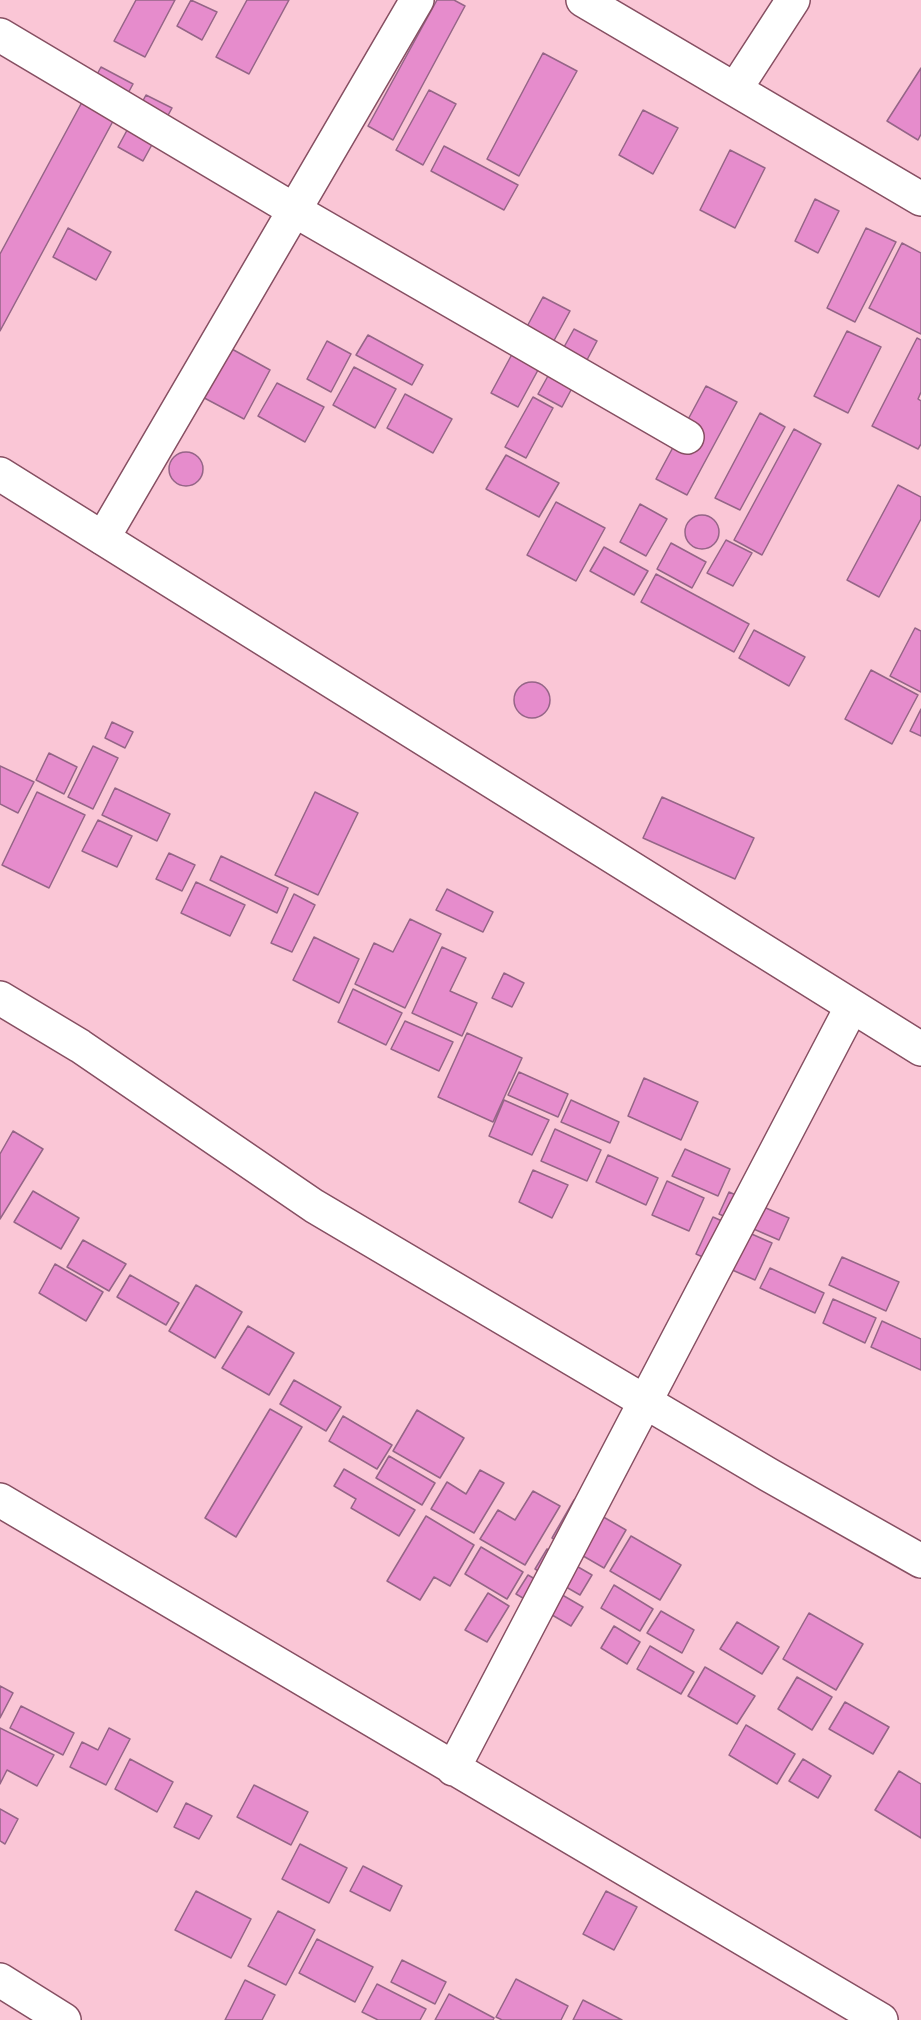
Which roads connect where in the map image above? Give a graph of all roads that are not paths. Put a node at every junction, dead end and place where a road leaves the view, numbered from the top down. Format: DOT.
graph roads {
  1 [pos="417,0"];
  2 [pos="583,0"];
  3 [pos="793,0"];
  4 [pos="0,35"];
  5 [pos="736,88"];
  6 [pos="921,199"];
  7 [pos="294,210"];
  8 [pos="687,437"];
  9 [pos="0,474"];
  10 [pos="103,538"];
  11 [pos="0,998"];
  12 [pos="851,1008"];
  13 [pos="921,1049"];
  14 [pos="646,1402"];
  15 [pos="0,1500"];
  16 [pos="921,1561"];
  17 [pos="453,1769"];
  18 [pos="0,1980"];
  19 [pos="64,2020"];
  20 [pos="881,2020"];
  1 -- 7 [label="street"];
  2 -- 5 [label="street"];
  3 -- 5 [label="street"];
  4 -- 7 [label="street"];
  5 -- 6 [label="street"];
  7 -- 8 [label="street"];
  7 -- 10 [label="street"];
  9 -- 10 [label="street"];
  10 -- 12 [label="street"];
  11 -- 14 [label="street"];
  12 -- 13 [label="street"];
  12 -- 14 [label="street"];
  14 -- 16 [label="street"];
  14 -- 17 [label="street"];
  15 -- 17 [label="street"];
  17 -- 20 [label="street"];
  18 -- 19 [label="street"];
}
